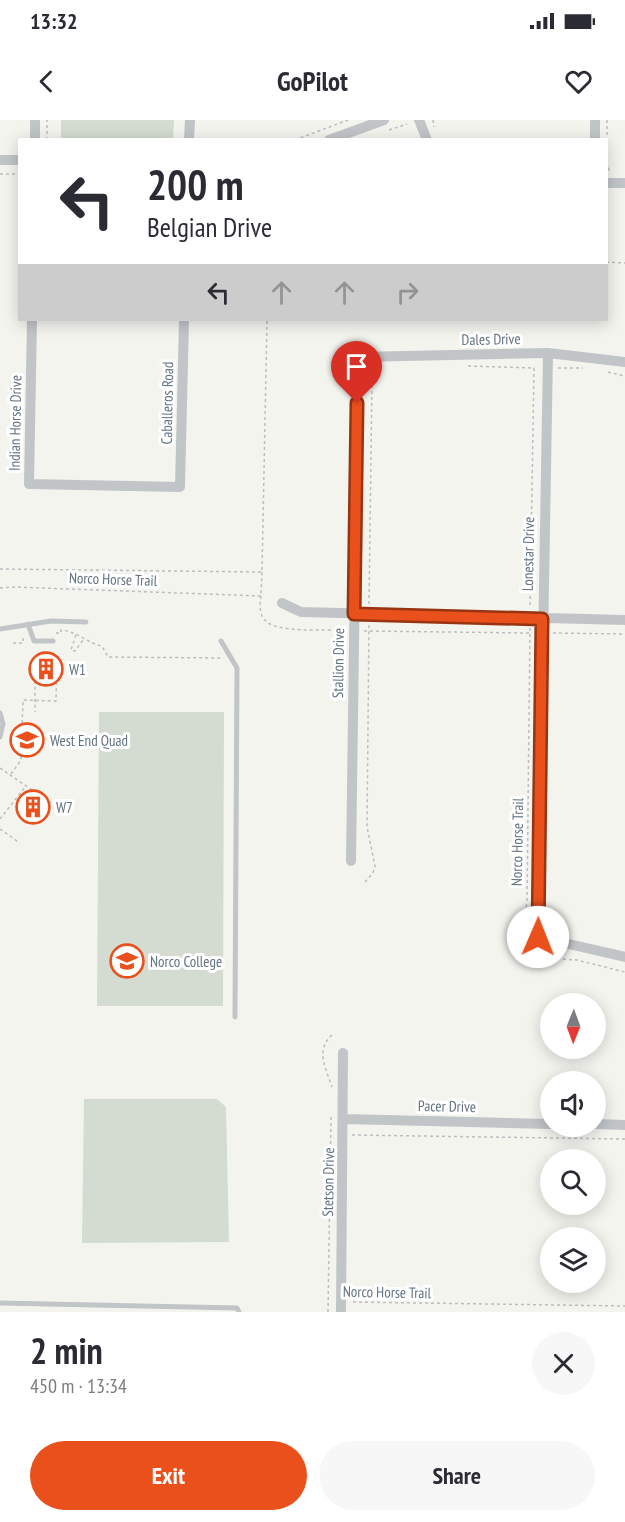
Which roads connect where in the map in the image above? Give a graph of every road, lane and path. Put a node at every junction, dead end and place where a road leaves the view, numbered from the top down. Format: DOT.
graph roads {
  1 [pos="35,120"];
  2 [pos="47,120"];
  3 [pos="190,120"];
  4 [pos="348,120"];
  5 [pos="419,120"];
  6 [pos="595,120"];
  7 [pos="607,120"];
  8 [pos="385,126"];
  9 [pos="35,138"];
  10 [pos="47,138"];
  11 [pos="189,138"];
  12 [pos="300,138"];
  13 [pos="337,138"];
  14 [pos="426,138"];
  15 [pos="595,138"];
  16 [pos="607,138"];
  17 [pos="0,160"];
  18 [pos="18,160"];
  19 [pos="608,168"];
  20 [pos="0,174"];
  21 [pos="18,174"];
  22 [pos="615,174"];
  23 [pos="608,183"];
  24 [pos="625,183"];
  25 [pos="608,262"];
  26 [pos="625,263"];
  27 [pos="32,321"];
  28 [pos="184,321"];
  29 [pos="267,321"];
  30 [pos="548,353"];
  31 [pos="358,357"];
  32 [pos="625,362"];
  33 [pos="465,366"];
  34 [pos="376,367"];
  35 [pos="534,368"];
  36 [pos="547,368"];
  37 [pos="587,369"];
  38 [pos="605,371"];
  39 [pos="625,375"];
  40 [pos="180,487"];
  41 [pos="0,568"];
  42 [pos="262,572"];
  43 [pos="0,588"];
  44 [pos="261,596"];
  45 [pos="282,603"];
  46 [pos="354,614"];
  47 [pos="370,614"];
  48 [pos="530,618"];
  49 [pos="542,619"];
  50 [pos="625,620"];
  51 [pos="86,622"];
  52 [pos="28,624"];
  53 [pos="0,629"];
  54 [pos="354,631"];
  55 [pos="369,631"];
  56 [pos="53,633"];
  57 [pos="530,633"];
  58 [pos="542,633"];
  59 [pos="26,634"];
  60 [pos="77,634"];
  61 [pos="625,634"];
  62 [pos="85,638"];
  63 [pos="53,641"];
  64 [pos="221,641"];
  65 [pos="13,643"];
  66 [pos="61,658"];
  67 [pos="231,658"];
  68 [pos="57,659"];
  69 [pos="35,700"];
  70 [pos="35,712"];
  71 [pos="0,713"];
  72 [pos="0,737"];
  73 [pos="0,768"];
  74 [pos="10,774"];
  75 [pos="26,786"];
  76 [pos="51,803"];
  77 [pos="0,811"];
  78 [pos="6,812"];
  79 [pos="0,819"];
  80 [pos="0,829"];
  81 [pos="20,843"];
  82 [pos="351,861"];
  83 [pos="365,882"];
  84 [pos="625,957"];
  85 [pos="625,972"];
  86 [pos="235,1017"];
  87 [pos="332,1035"];
  88 [pos="343,1053"];
  89 [pos="332,1094"];
  90 [pos="331,1114"];
  91 [pos="344,1119"];
  92 [pos="540,1124"];
  93 [pos="606,1124"];
  94 [pos="625,1125"];
  95 [pos="331,1134"];
  96 [pos="344,1134"];
  97 [pos="625,1139"];
  98 [pos="328,1302"];
  99 [pos="0,1303"];
  100 [pos="625,1306"];
  101 [pos="341,1307"];
  102 [pos="213,1310"];
  103 [pos="239,1312"];
  104 [pos="328,1312"];
  1 -- 9 [label="street"];
  2 -- 10 [label="path"];
  3 -- 11 [label="street"];
  4 -- 12 [label="path"];
  5 -- 8 [label="path"];
  5 -- 14 [label="street"];
  6 -- 15 [label="street"];
  7 -- 16 [label="path"];
  8 -- 13 [label="street"];
  17 -- 18 [label="street"];
  19 -- 22 [label="path"];
  20 -- 21 [label="path"];
  23 -- 24 [label="street"];
  25 -- 26 [label="path"];
  27 -- 40 [label="street, Indian Horse Drive"];
  28 -- 40 [label="street, Caballeros Road"];
  29 -- 42 [label="path"];
  30 -- 31 [label="street, Dales Drive"];
  30 -- 32 [label="street, Dales Drive"];
  30 -- 36 [label="street, Lonestar Drive"];
  31 -- 46 [label="street, Stallion Drive"];
  33 -- 35 [label="path"];
  34 -- 47 [label="path"];
  35 -- 36 [label="path"];
  35 -- 48 [label="path, Norco Horse Trail"];
  36 -- 37 [label="path"];
  36 -- 49 [label="street, Lonestar Drive"];
  38 -- 39 [label="path"];
  41 -- 42 [label="path, Norco Horse Trail"];
  42 -- 44 [label="path"];
  43 -- 44 [label="path, Norco Horse Trail"];
  44 -- 54 [label="path"];
  45 -- 46 [label="street"];
  46 -- 47 [label="street"];
  46 -- 54 [label="street, Stallion Drive"];
  47 -- 48 [label="street"];
  47 -- 55 [label="path"];
  48 -- 49 [label="street"];
  48 -- 57 [label="path, Norco Horse Trail"];
  49 -- 50 [label="street"];
  49 -- 58 [label="street, Lonestar Drive"];
  51 -- 52 [label="lane"];
  52 -- 53 [label="lane"];
  52 -- 63 [label="lane"];
  54 -- 55 [label="path"];
  54 -- 82 [label="street, Stallion Drive"];
  55 -- 57 [label="path"];
  55 -- 83 [label="path"];
  56 -- 60 [label="path"];
  57 -- 58 [label="path"];
  57 -- 85 [label="path, Norco Horse Trail"];
  58 -- 61 [label="path"];
  58 -- 84 [label="street, Lonestar Drive"];
  59 -- 65 [label="path"];
  60 -- 62 [label="path"];
  60 -- 62 [label="path"];
  62 -- 67 [label="path"];
  64 -- 67 [label="lane"];
  66 -- 68 [label="path"];
  67 -- 86 [label="lane"];
  68 -- 69 [label="path"];
  68 -- 69 [label="path"];
  69 -- 70 [label="path"];
  69 -- 74 [label="path"];
  71 -- 72 [label="lane"];
  73 -- 74 [label="path"];
  74 -- 75 [label="path"];
  75 -- 76 [label="path"];
  75 -- 78 [label="path"];
  77 -- 78 [label="path"];
  78 -- 79 [label="path"];
  80 -- 81 [label="path"];
  87 -- 89 [label="path"];
  88 -- 91 [label="street, Stetson Drive"];
  90 -- 95 [label="path, Norco Horse Trail"];
  91 -- 92 [label="street, Pacer Drive"];
  91 -- 96 [label="street, Stetson Drive"];
  93 -- 94 [label="street"];
  95 -- 96 [label="path"];
  95 -- 98 [label="path, Norco Horse Trail"];
  96 -- 97 [label="path"];
  96 -- 101 [label="street, Stetson Drive"];
  98 -- 101 [label="path, Norco Horse Trail"];
  98 -- 104 [label="path, Norco Horse Trail"];
  99 -- 102 [label="lane"];
  100 -- 101 [label="path, Norco Horse Trail"];
  102 -- 103 [label="lane"];
}
